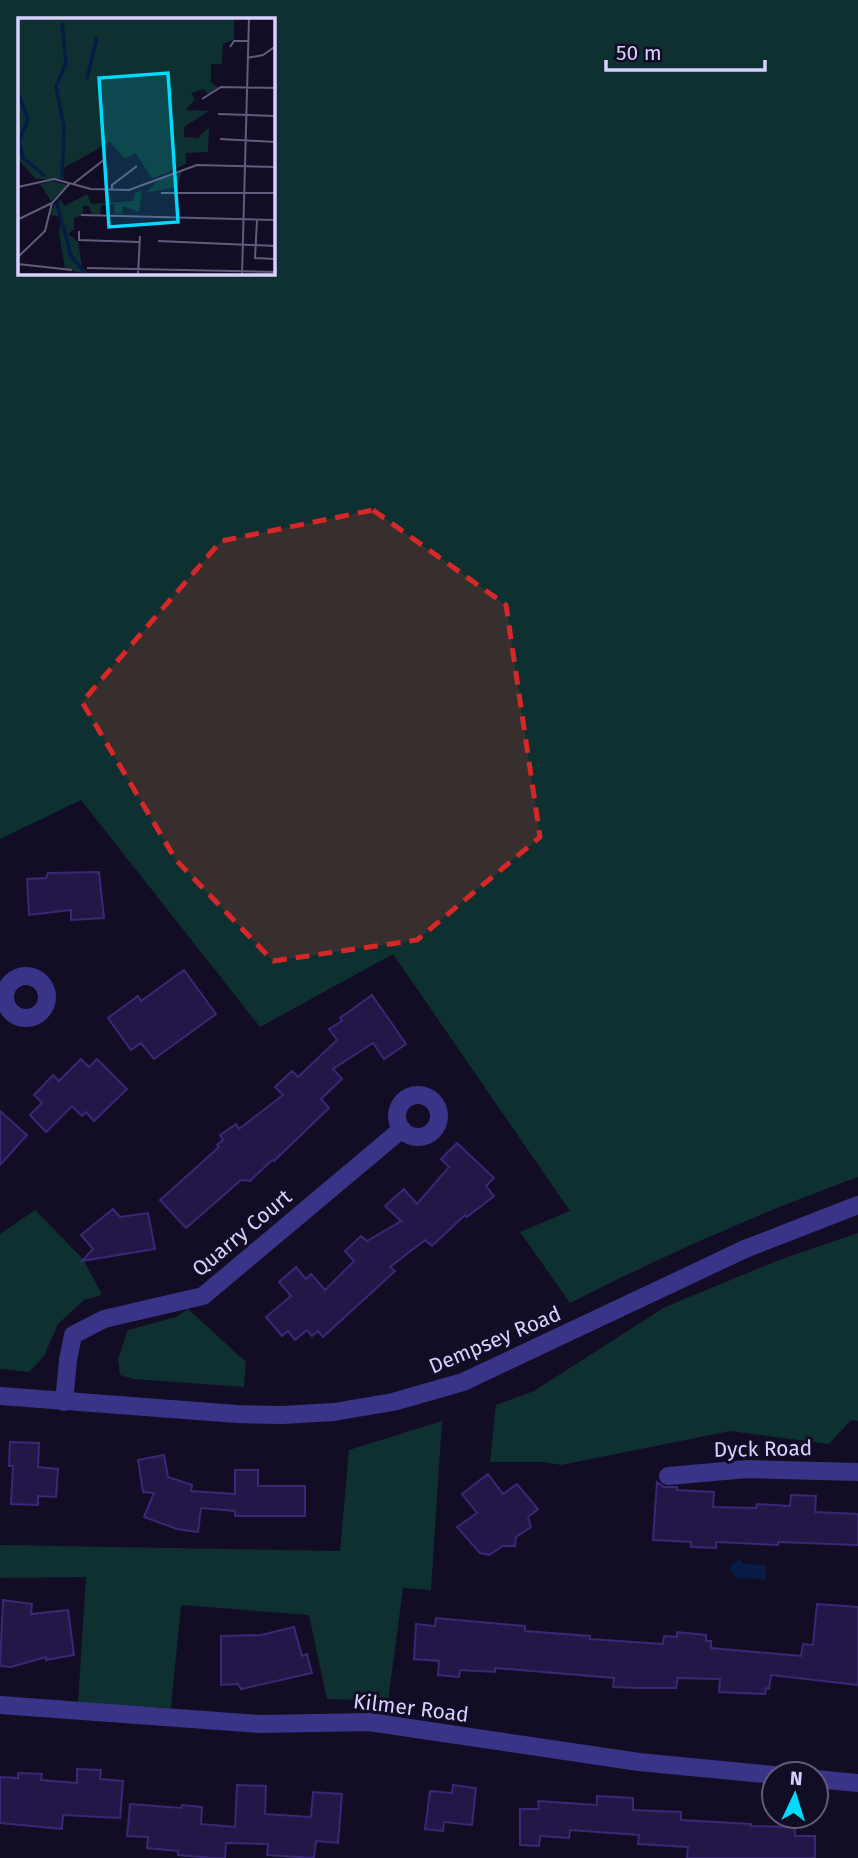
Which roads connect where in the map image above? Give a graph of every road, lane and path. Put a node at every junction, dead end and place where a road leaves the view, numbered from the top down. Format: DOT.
graph roads {
  1 [pos="402,1129"];
  2 [pos="858,1205"];
  3 [pos="0,1396"];
  4 [pos="64,1402"];
  5 [pos="858,1472"];
  6 [pos="668,1476"];
  7 [pos="0,1705"];
  8 [pos="760,1774"];
  9 [pos="830,1780"];
  10 [pos="858,1783"];
  1 -- 4 [label="street, Quarry Court"];
  2 -- 4 [label="street, Dempsey Road"];
  3 -- 4 [label="street, Dempsey Road"];
  5 -- 6 [label="street, Dyck Road"];
  7 -- 8 [label="street, Kilmer Road"];
  9 -- 10 [label="street"];
}
